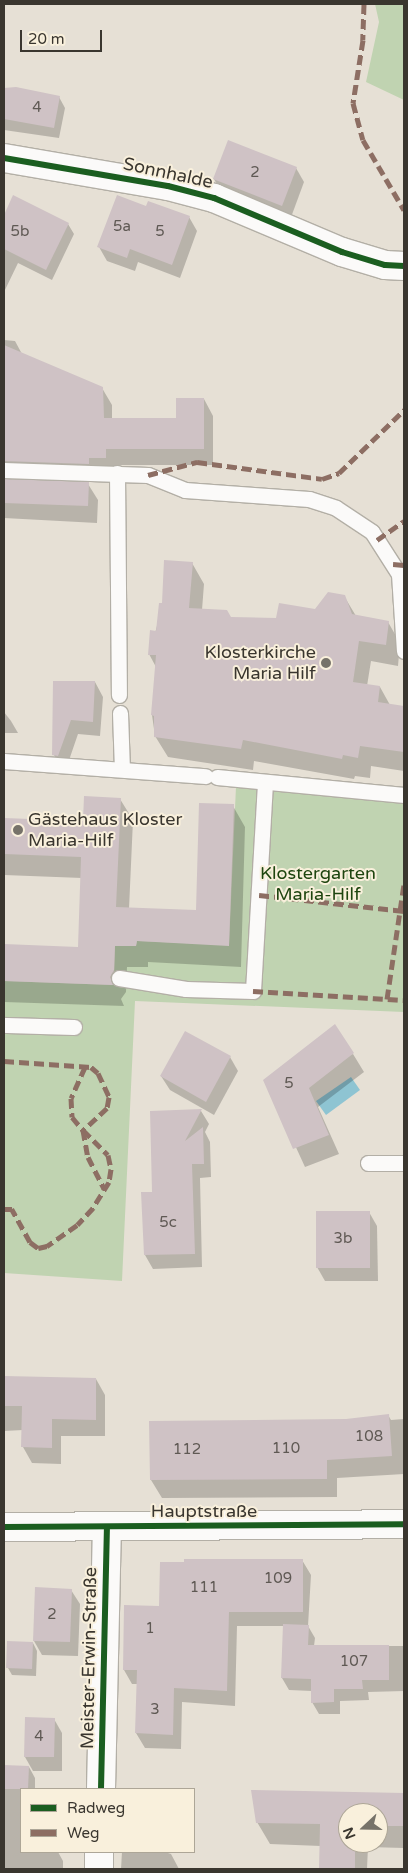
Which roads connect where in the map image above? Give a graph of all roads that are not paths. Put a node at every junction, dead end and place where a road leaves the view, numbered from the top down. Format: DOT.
graph roads {
  1 [pos="4,158"];
  2 [pos="404,266"];
  3 [pos="4,470"];
  4 [pos="116,474"];
  5 [pos="404,651"];
  6 [pos="120,695"];
  7 [pos="120,713"];
  8 [pos="4,761"];
  9 [pos="122,769"];
  10 [pos="265,783"];
  11 [pos="404,795"];
  12 [pos="119,978"];
  13 [pos="4,1025"];
  14 [pos="74,1027"];
  15 [pos="368,1163"];
  16 [pos="404,1163"];
  17 [pos="404,1524"];
  18 [pos="4,1527"];
  19 [pos="106,1527"];
  20 [pos="101,1788"];
  21 [pos="99,1853"];
  22 [pos="99,1869"];
  1 -- 2 [label="street, Sonnhalde"];
  3 -- 4 [label="lane"];
  4 -- 5 [label="lane"];
  4 -- 6 [label="lane"];
  7 -- 9 [label="lane"];
  8 -- 9 [label="lane"];
  9 -- 10 [label="lane"];
  10 -- 11 [label="lane"];
  10 -- 12 [label="lane"];
  13 -- 14 [label="lane"];
  15 -- 16 [label="lane"];
  17 -- 19 [label="street, Hauptstraße"];
  18 -- 19 [label="street, Hauptstraße"];
  19 -- 20 [label="street, Meister-Erwin-Straße"];
  21 -- 22 [label="street"];
}
